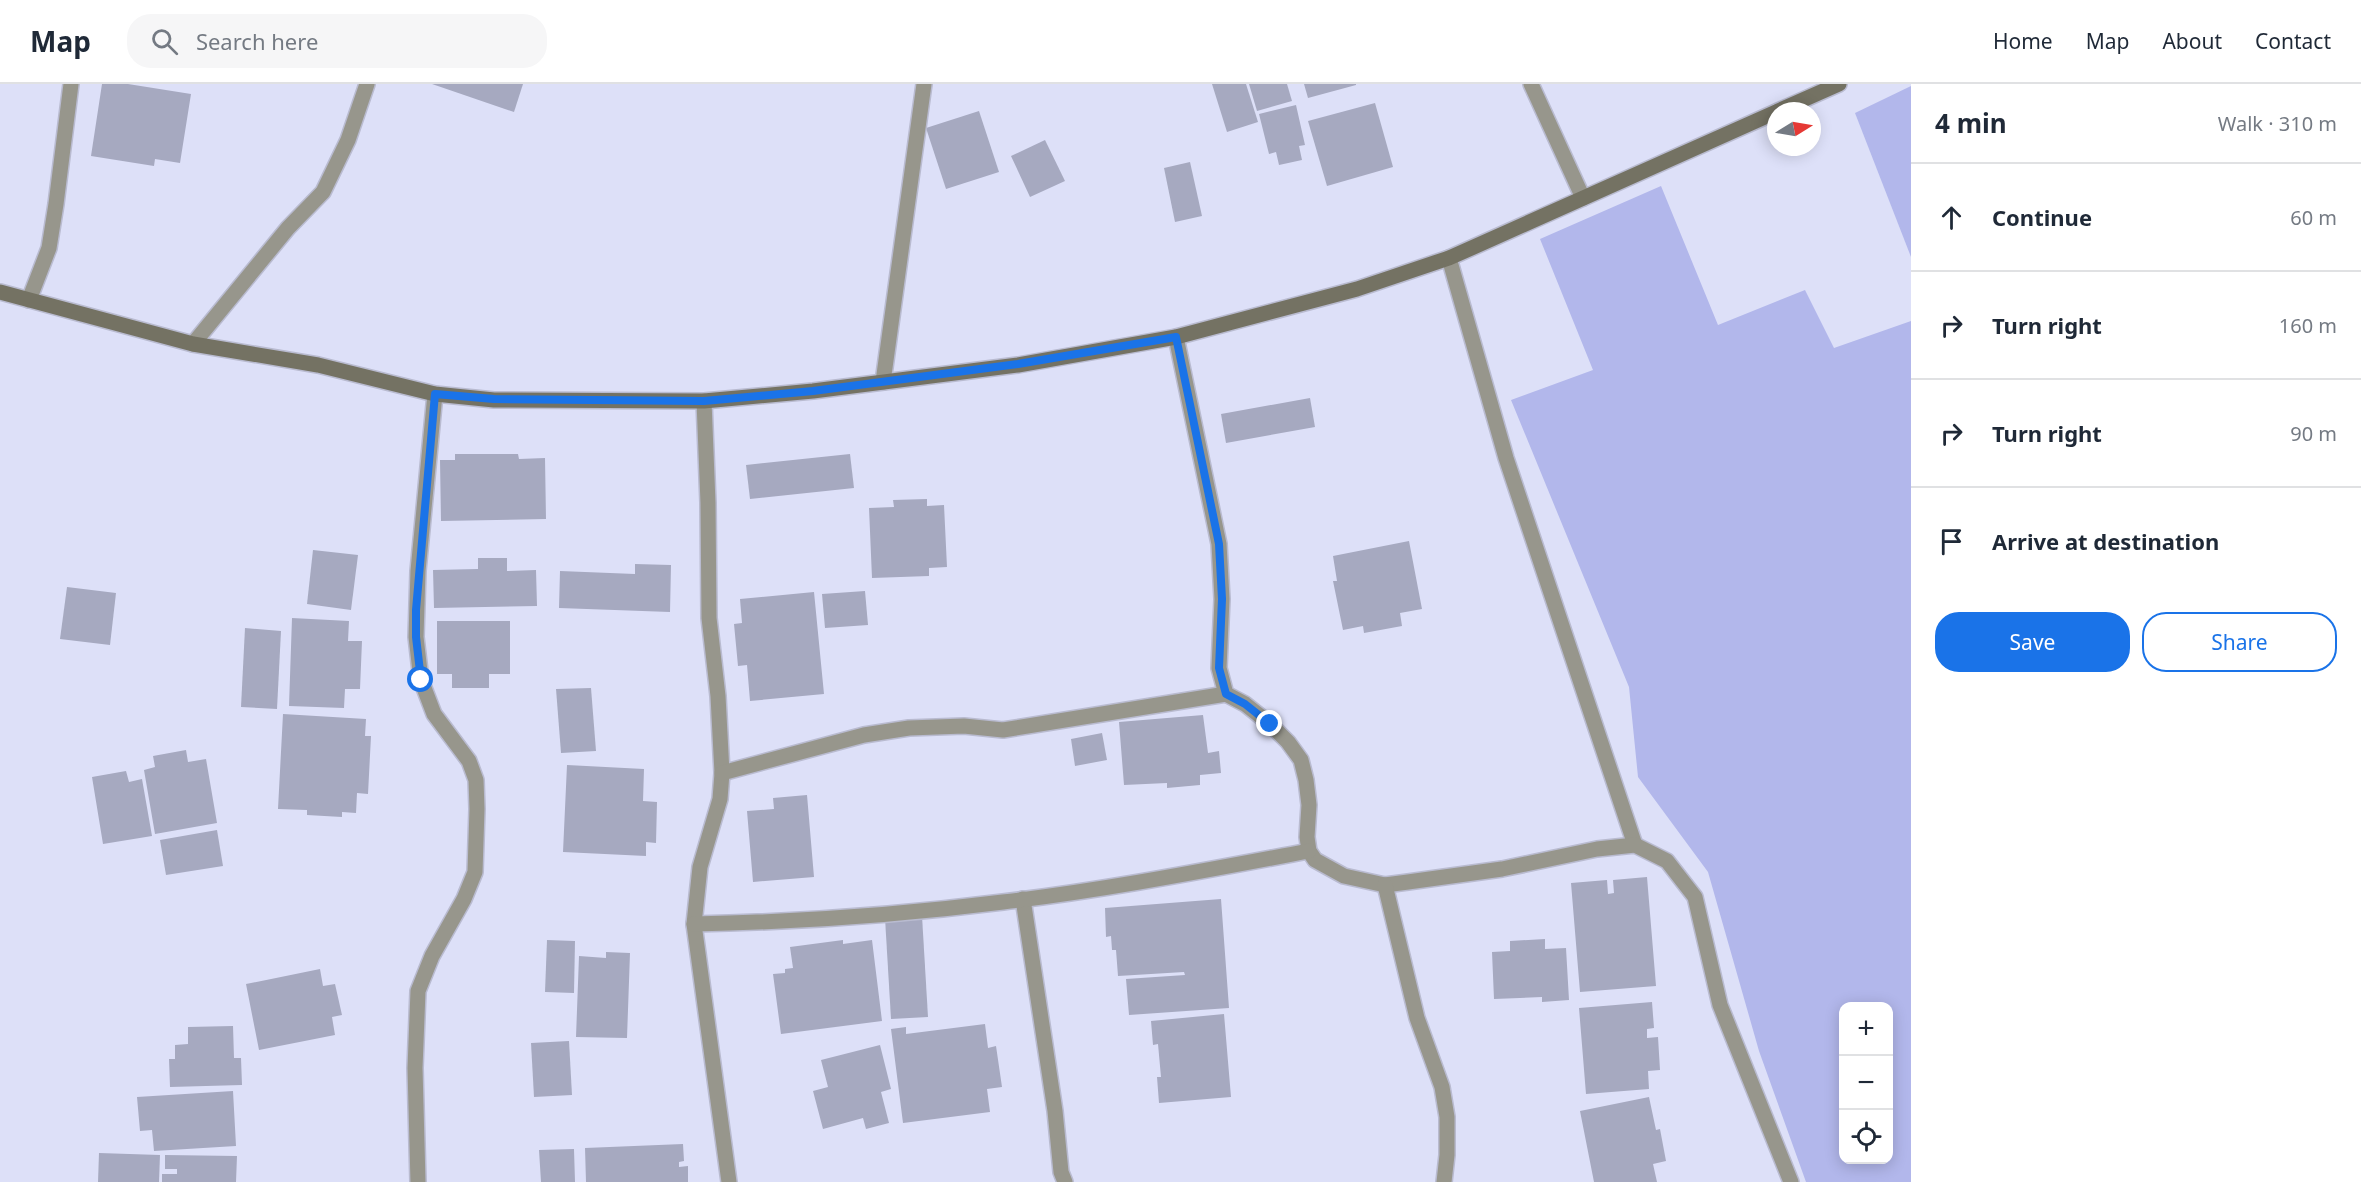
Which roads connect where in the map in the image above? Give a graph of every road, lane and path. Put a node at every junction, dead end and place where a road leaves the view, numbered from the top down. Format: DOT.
graph roads {
  1 [pos="71,84"];
  2 [pos="367,84"];
  3 [pos="924,84"];
  4 [pos="1531,84"];
  5 [pos="1839,84"];
  6 [pos="1798,102"];
  7 [pos="1767,115"];
  8 [pos="1583,198"];
  9 [pos="1449,258"];
  10 [pos="0,292"];
  11 [pos="29,300"];
  12 [pos="1176,337"];
  13 [pos="193,344"];
  14 [pos="883,382"];
  15 [pos="435,394"];
  16 [pos="704,401"];
  17 [pos="1226,694"];
  18 [pos="722,773"];
  19 [pos="1635,845"];
  20 [pos="1309,851"];
  21 [pos="1385,885"];
  22 [pos="1023,899"];
  23 [pos="694,924"];
  24 [pos="418,1182"];
  25 [pos="729,1182"];
  26 [pos="1065,1182"];
  27 [pos="1444,1182"];
  28 [pos="1791,1182"];
  1 -- 11 [label="street"];
  2 -- 13 [label="street"];
  3 -- 14 [label="street"];
  4 -- 8 [label="street"];
  5 -- 6 [label="street"];
  7 -- 8 [label="street"];
  8 -- 9 [label="street"];
  9 -- 12 [label="street"];
  9 -- 19 [label="street"];
  10 -- 11 [label="street"];
  11 -- 13 [label="street"];
  12 -- 14 [label="street"];
  12 -- 17 [label="street"];
  13 -- 15 [label="street"];
  14 -- 16 [label="street"];
  15 -- 16 [label="street"];
  15 -- 24 [label="street"];
  16 -- 18 [label="street"];
  17 -- 18 [label="street"];
  17 -- 20 [label="street"];
  18 -- 23 [label="street"];
  19 -- 21 [label="street"];
  19 -- 28 [label="street"];
  20 -- 21 [label="street"];
  20 -- 22 [label="street"];
  21 -- 27 [label="street"];
  22 -- 23 [label="street"];
  22 -- 26 [label="street"];
  23 -- 25 [label="street"];
}
